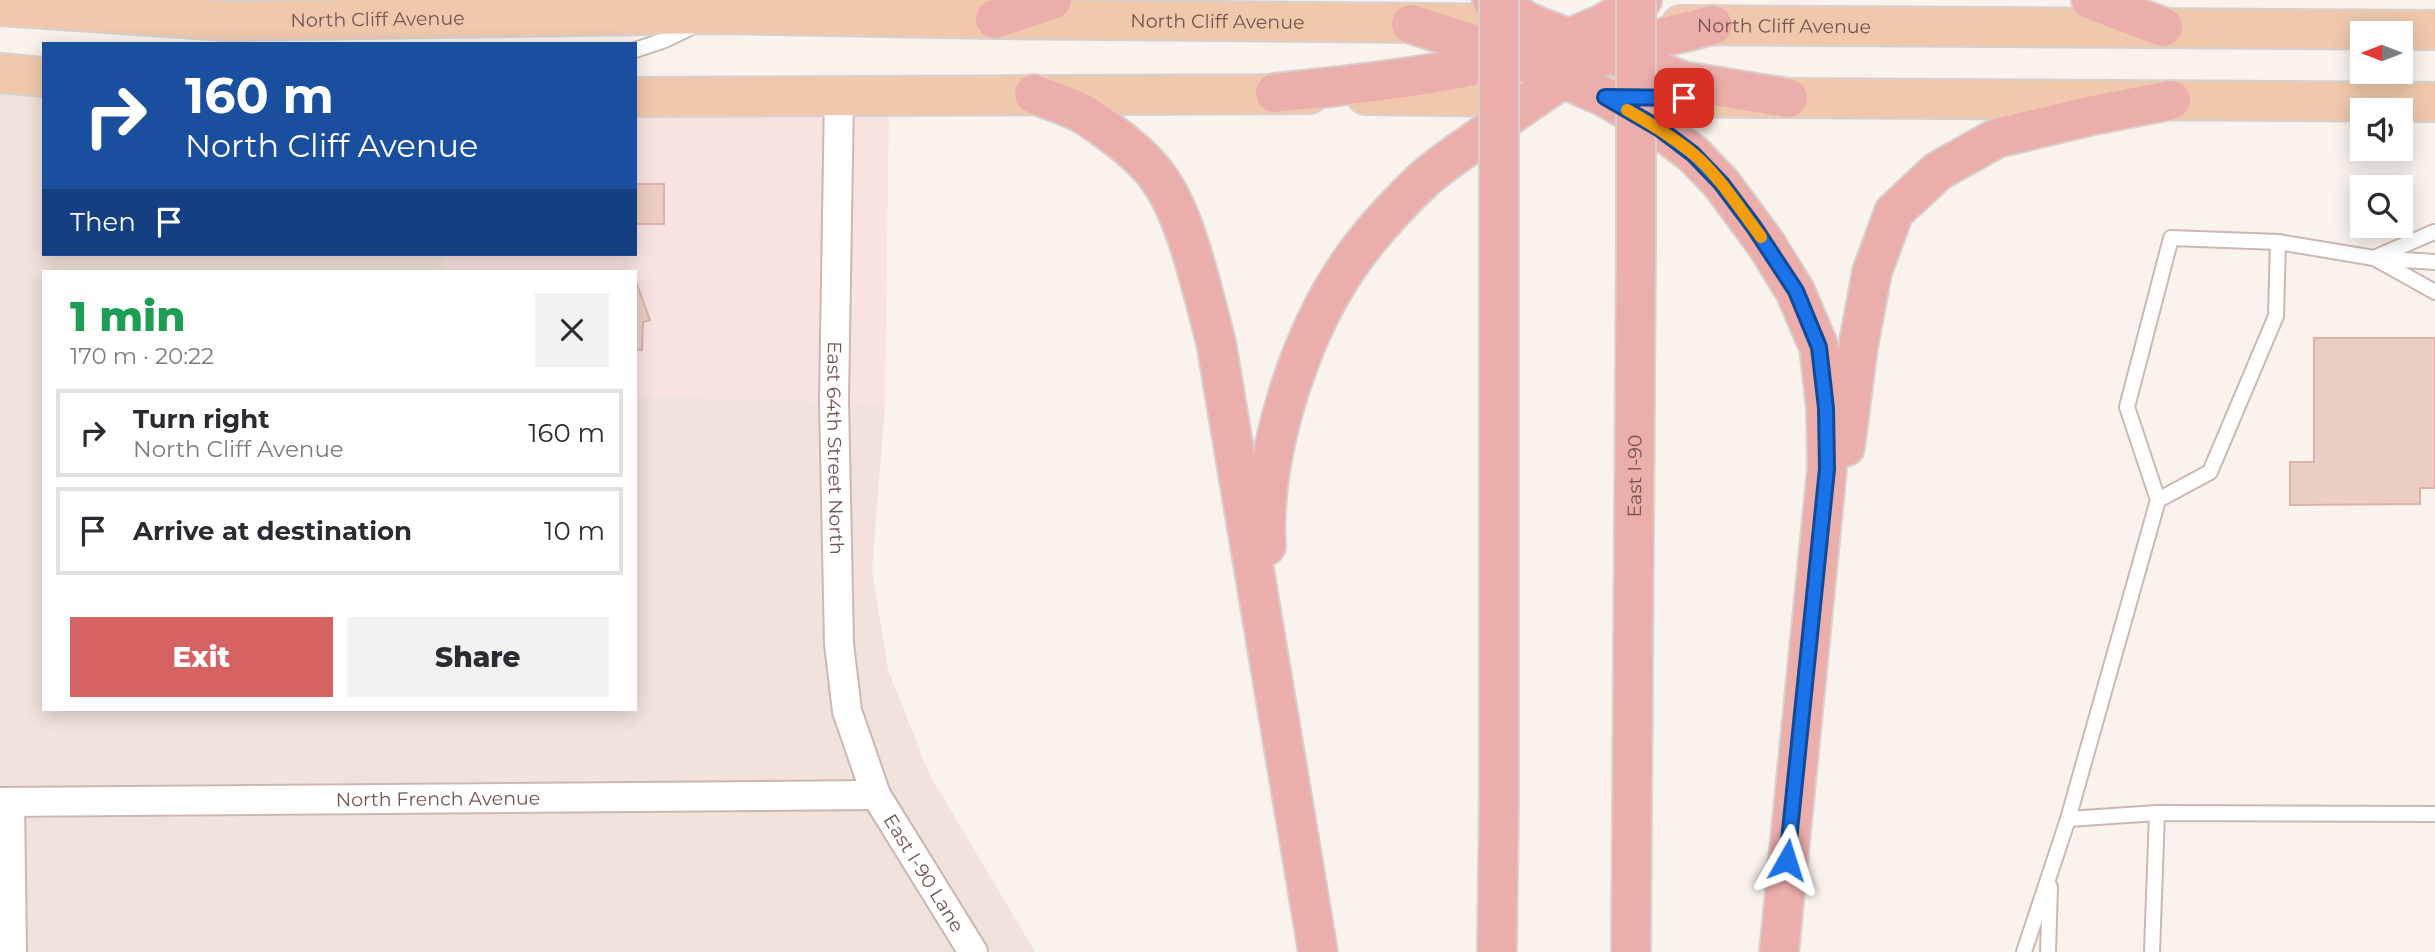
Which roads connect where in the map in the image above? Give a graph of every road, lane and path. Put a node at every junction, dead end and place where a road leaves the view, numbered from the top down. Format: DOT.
graph roads {
  1 [pos="1052,0"];
  2 [pos="1492,0"];
  3 [pos="1499,0"];
  4 [pos="1636,0"];
  5 [pos="1642,0"];
  6 [pos="2091,0"];
  7 [pos="0,6"];
  8 [pos="295,10"];
  9 [pos="720,13"];
  10 [pos="995,19"];
  11 [pos="1411,24"];
  12 [pos="2163,27"];
  13 [pos="2435,30"];
  14 [pos="1606,39"];
  15 [pos="1522,40"];
  16 [pos="637,49"];
  17 [pos="0,74"];
  18 [pos="42,77"];
  19 [pos="1548,88"];
  20 [pos="1275,93"];
  21 [pos="1034,94"];
  22 [pos="839,96"];
  23 [pos="637,97"];
  24 [pos="1605,97"];
  25 [pos="1788,98"];
  26 [pos="2171,100"];
  27 [pos="2435,103"];
  28 [pos="2434,232"];
  29 [pos="2278,242"];
  30 [pos="2375,258"];
  31 [pos="2435,261"];
  32 [pos="2435,292"];
  33 [pos="2158,500"];
  34 [pos="1275,698"];
  35 [pos="1801,710"];
  36 [pos="876,795"];
  37 [pos="5,802"];
  38 [pos="2157,813"];
  39 [pos="2435,814"];
  40 [pos="2068,819"];
  41 [pos="2050,871"];
  42 [pos="12,952"];
  43 [pos="973,952"];
  44 [pos="1318,952"];
  45 [pos="1497,952"];
  46 [pos="1631,952"];
  47 [pos="1779,952"];
  48 [pos="2024,952"];
  49 [pos="2048,952"];
  50 [pos="2152,952"];
  1 -- 10 [label="highway"];
  2 -- 15 [label="highway"];
  3 -- 45 [label="highway, bridge"];
  4 -- 46 [label="highway, East I-90, bridge"];
  5 -- 14 [label="highway"];
  6 -- 12 [label="highway"];
  7 -- 8 [label="main road, North Cliff Avenue"];
  8 -- 9 [label="main road, North Cliff Avenue"];
  9 -- 10 [label="main road, North Cliff Avenue"];
  9 -- 16 [label="lane"];
  10 -- 11 [label="main road, North Cliff Avenue"];
  11 -- 15 [label="highway"];
  12 -- 13 [label="main road, North Cliff Avenue"];
  12 -- 14 [label="main road, North Cliff Avenue"];
  14 -- 15 [label="main road, North Cliff Avenue"];
  14 -- 15 [label="highway"];
  14 -- 19 [label="highway"];
  14 -- 25 [label="highway"];
  15 -- 19 [label="highway"];
  15 -- 20 [label="highway"];
  17 -- 18 [label="main road"];
  19 -- 20 [label="main road"];
  19 -- 24 [label="highway"];
  19 -- 34 [label="highway"];
  20 -- 21 [label="main road"];
  21 -- 22 [label="main road"];
  21 -- 34 [label="highway"];
  22 -- 23 [label="main road"];
  22 -- 36 [label="street, East 64th Street North"];
  24 -- 25 [label="main road"];
  24 -- 35 [label="highway"];
  25 -- 26 [label="main road"];
  26 -- 27 [label="main road"];
  26 -- 35 [label="highway"];
  28 -- 30 [label="lane"];
  29 -- 30 [label="lane"];
  29 -- 33 [label="lane"];
  29 -- 33 [label="lane"];
  30 -- 31 [label="lane"];
  30 -- 32 [label="lane"];
  33 -- 40 [label="lane"];
  34 -- 44 [label="highway"];
  35 -- 47 [label="highway"];
  36 -- 37 [label="street, North French Avenue"];
  36 -- 43 [label="street, East I-90 Lane"];
  37 -- 42 [label="street"];
  38 -- 39 [label="lane"];
  38 -- 40 [label="lane"];
  38 -- 50 [label="lane"];
  40 -- 41 [label="lane"];
  41 -- 48 [label="lane"];
  41 -- 49 [label="lane"];
}
